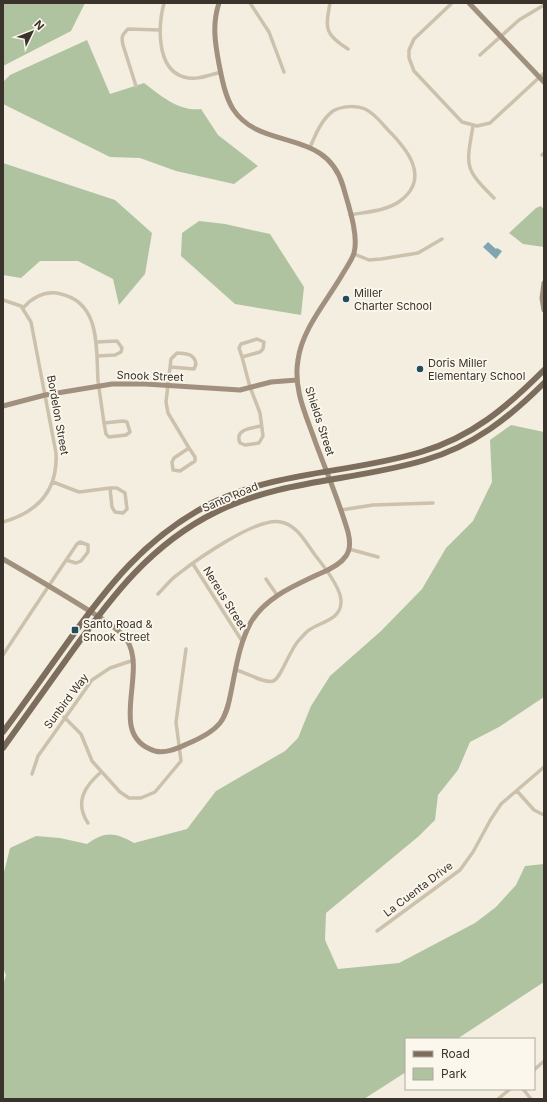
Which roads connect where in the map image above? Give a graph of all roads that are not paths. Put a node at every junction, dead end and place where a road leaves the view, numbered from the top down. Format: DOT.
graph roads {
  1 [pos="164,3"];
  2 [pos="219,3"];
  3 [pos="250,3"];
  4 [pos="330,3"];
  5 [pos="452,3"];
  6 [pos="469,3"];
  7 [pos="544,5"];
  8 [pos="160,30"];
  9 [pos="500,36"];
  10 [pos="348,49"];
  11 [pos="480,55"];
  12 [pos="221,72"];
  13 [pos="284,72"];
  14 [pos="544,73"];
  15 [pos="539,78"];
  16 [pos="544,82"];
  17 [pos="136,86"];
  18 [pos="473,126"];
  19 [pos="310,146"];
  20 [pos="494,198"];
  21 [pos="350,215"];
  22 [pos="442,239"];
  23 [pos="354,254"];
  24 [pos="544,283"];
  25 [pos="3,300"];
  26 [pos="23,308"];
  27 [pos="544,310"];
  28 [pos="97,342"];
  29 [pos="97,356"];
  30 [pos="242,357"];
  31 [pos="171,367"];
  32 [pos="544,370"];
  33 [pos="297,380"];
  34 [pos="544,383"];
  35 [pos="99,385"];
  36 [pos="168,385"];
  37 [pos="250,387"];
  38 [pos="45,395"];
  39 [pos="3,406"];
  40 [pos="104,423"];
  41 [pos="261,426"];
  42 [pos="189,448"];
  43 [pos="326,470"];
  44 [pos="329,479"];
  45 [pos="53,482"];
  46 [pos="110,488"];
  47 [pos="433,503"];
  48 [pos="341,510"];
  49 [pos="3,522"];
  50 [pos="349,549"];
  51 [pos="378,557"];
  52 [pos="3,559"];
  53 [pos="66,560"];
  54 [pos="193,564"];
  55 [pos="327,571"];
  56 [pos="266,579"];
  57 [pos="50,586"];
  58 [pos="158,594"];
  59 [pos="277,595"];
  60 [pos="90,611"];
  61 [pos="98,616"];
  62 [pos="242,641"];
  63 [pos="186,649"];
  64 [pos="3,655"];
  65 [pos="134,660"];
  66 [pos="236,670"];
  67 [pos="64,717"];
  68 [pos="3,732"];
  69 [pos="3,748"];
  70 [pos="179,748"];
  71 [pos="544,767"];
  72 [pos="101,772"];
  73 [pos="32,774"];
  74 [pos="517,791"];
  75 [pos="544,815"];
  76 [pos="88,823"];
  77 [pos="376,931"];
  78 [pos="544,1062"];
  79 [pos="535,1069"];
  80 [pos="509,1090"];
  81 [pos="524,1090"];
  82 [pos="498,1099"];
  83 [pos="531,1099"];
  1 -- 8 [label="street"];
  2 -- 12 [label="street, Shields Street"];
  3 -- 13 [label="street"];
  4 -- 10 [label="street"];
  5 -- 18 [label="street"];
  6 -- 9 [label="street"];
  7 -- 9 [label="street"];
  8 -- 12 [label="street"];
  8 -- 17 [label="street"];
  9 -- 11 [label="street"];
  9 -- 15 [label="street"];
  12 -- 19 [label="street, Shields Street"];
  14 -- 15 [label="street"];
  15 -- 16 [label="street"];
  15 -- 18 [label="street"];
  18 -- 20 [label="street"];
  19 -- 21 [label="street, Shields Street"];
  19 -- 21 [label="street"];
  21 -- 23 [label="street, Shields Street"];
  22 -- 23 [label="street"];
  23 -- 33 [label="street, Shields Street"];
  24 -- 27 [label="street"];
  25 -- 26 [label="street"];
  26 -- 28 [label="street"];
  26 -- 38 [label="street, Bordelon Street"];
  28 -- 29 [label="street"];
  28 -- 29 [label="street"];
  29 -- 35 [label="street"];
  30 -- 30 [label="street"];
  30 -- 37 [label="street"];
  31 -- 31 [label="street"];
  31 -- 36 [label="street"];
  32 -- 43 [label="main road, Santo Road"];
  33 -- 37 [label="street, Snook Street"];
  33 -- 43 [label="street, Shields Street"];
  34 -- 44 [label="main road, Santo Road"];
  35 -- 36 [label="street, Snook Street"];
  35 -- 38 [label="street, Snook Street"];
  35 -- 40 [label="street"];
  36 -- 37 [label="street, Snook Street"];
  36 -- 42 [label="street"];
  37 -- 41 [label="street"];
  38 -- 39 [label="street, Snook Street"];
  38 -- 45 [label="street, Bordelon Street"];
  40 -- 40 [label="street"];
  41 -- 41 [label="street"];
  42 -- 42 [label="street"];
  43 -- 44 [label="street, Shields Street"];
  43 -- 60 [label="main road, Santo Road"];
  44 -- 48 [label="street, Shields Street"];
  44 -- 61 [label="main road, Santo Road"];
  45 -- 46 [label="street"];
  45 -- 49 [label="street, Bordelon Street"];
  46 -- 46 [label="street"];
  47 -- 48 [label="street"];
  48 -- 50 [label="street, Shields Street"];
  50 -- 51 [label="street"];
  50 -- 55 [label="street"];
  52 -- 57 [label="street"];
  53 -- 53 [label="street"];
  53 -- 57 [label="street"];
  54 -- 55 [label="street"];
  54 -- 58 [label="street"];
  54 -- 62 [label="street, Nereus Street"];
  55 -- 59 [label="street"];
  55 -- 66 [label="street"];
  56 -- 59 [label="street"];
  57 -- 60 [label="street"];
  57 -- 64 [label="street"];
  59 -- 62 [label="street"];
  60 -- 61 [label="street"];
  60 -- 68 [label="main road, Santo Road"];
  61 -- 65 [label="street"];
  61 -- 69 [label="main road, Santo Road"];
  62 -- 66 [label="street"];
  63 -- 70 [label="street"];
  65 -- 67 [label="street, Sunbird Way"];
  65 -- 70 [label="street"];
  66 -- 70 [label="street"];
  67 -- 72 [label="street"];
  67 -- 73 [label="street, Sunbird Way"];
  70 -- 72 [label="street"];
  71 -- 74 [label="street, La Cuenta Drive"];
  72 -- 76 [label="street"];
  74 -- 75 [label="street"];
  74 -- 77 [label="street, La Cuenta Drive"];
  78 -- 79 [label="street"];
  80 -- 82 [label="street"];
  81 -- 83 [label="street"];
}
